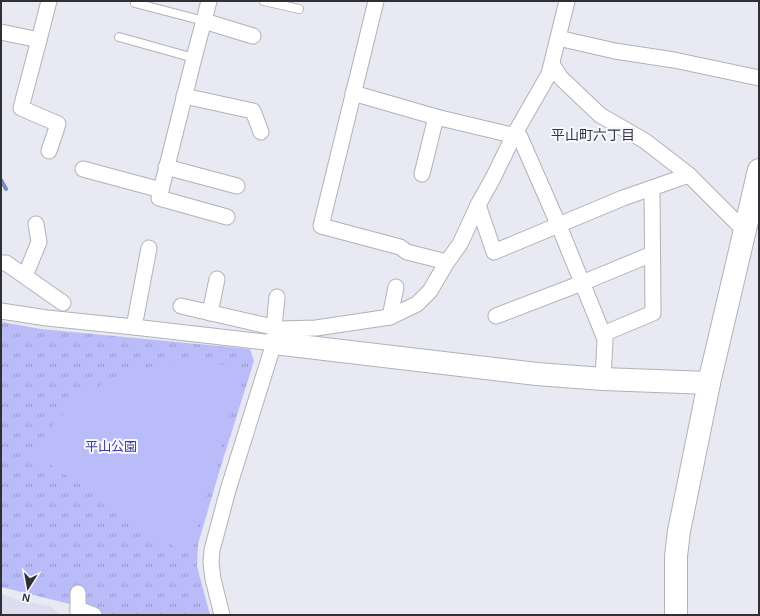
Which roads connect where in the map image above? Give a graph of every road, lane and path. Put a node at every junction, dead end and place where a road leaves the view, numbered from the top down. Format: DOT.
graph roads {
  1 [pos="49,1"];
  2 [pos="209,1"];
  3 [pos="264,1"];
  4 [pos="376,1"];
  5 [pos="567,1"];
  6 [pos="135,3"];
  7 [pos="299,9"];
  8 [pos="204,21"];
  9 [pos="1,32"];
  10 [pos="253,36"];
  11 [pos="119,37"];
  12 [pos="558,38"];
  13 [pos="39,40"];
  14 [pos="194,58"];
  15 [pos="552,64"];
  16 [pos="759,78"];
  17 [pos="353,93"];
  18 [pos="184,96"];
  19 [pos="436,117"];
  20 [pos="262,132"];
  21 [pos="514,135"];
  22 [pos="49,151"];
  23 [pos="166,167"];
  24 [pos="83,169"];
  25 [pos="759,170"];
  26 [pos="422,174"];
  27 [pos="689,175"];
  28 [pos="237,186"];
  29 [pos="652,188"];
  30 [pos="161,190"];
  31 [pos="478,205"];
  32 [pos="227,217"];
  33 [pos="36,224"];
  34 [pos="559,226"];
  35 [pos="744,230"];
  36 [pos="148,248"];
  37 [pos="652,254"];
  38 [pos="447,262"];
  39 [pos="1,263"];
  40 [pos="25,276"];
  41 [pos="217,279"];
  42 [pos="582,283"];
  43 [pos="396,287"];
  44 [pos="277,297"];
  45 [pos="62,303"];
  46 [pos="181,306"];
  47 [pos="1,311"];
  48 [pos="210,313"];
  49 [pos="496,316"];
  50 [pos="390,317"];
  51 [pos="241,320"];
  52 [pos="134,326"];
  53 [pos="276,333"];
  54 [pos="603,334"];
  55 [pos="236,339"];
  56 [pos="603,379"];
  57 [pos="709,384"];
  58 [pos="78,593"];
  59 [pos="78,612"];
  60 [pos="94,615"];
  61 [pos="222,615"];
  62 [pos="676,615"];
  1 -- 13 [label="street"];
  2 -- 8 [label="street"];
  3 -- 7 [label="lane"];
  4 -- 17 [label="street"];
  5 -- 12 [label="street"];
  6 -- 8 [label="lane"];
  8 -- 10 [label="street"];
  8 -- 14 [label="street"];
  9 -- 13 [label="street"];
  11 -- 14 [label="lane"];
  12 -- 15 [label="street"];
  12 -- 16 [label="street"];
  13 -- 22 [label="street"];
  14 -- 18 [label="street"];
  15 -- 21 [label="street"];
  15 -- 27 [label="street"];
  17 -- 19 [label="street"];
  17 -- 38 [label="street"];
  18 -- 20 [label="street"];
  18 -- 23 [label="street"];
  19 -- 21 [label="street"];
  19 -- 26 [label="street"];
  21 -- 31 [label="street"];
  21 -- 34 [label="street"];
  23 -- 28 [label="street"];
  23 -- 30 [label="street"];
  24 -- 30 [label="street"];
  25 -- 35 [label="street"];
  27 -- 29 [label="street"];
  27 -- 35 [label="street"];
  29 -- 34 [label="street"];
  29 -- 37 [label="street"];
  30 -- 32 [label="street"];
  31 -- 34 [label="street"];
  31 -- 38 [label="street"];
  33 -- 40 [label="street"];
  34 -- 42 [label="street"];
  35 -- 57 [label="street"];
  36 -- 52 [label="street"];
  37 -- 42 [label="street"];
  37 -- 54 [label="street"];
  38 -- 50 [label="street"];
  39 -- 40 [label="street"];
  40 -- 45 [label="street"];
  41 -- 48 [label="street"];
  42 -- 49 [label="street"];
  42 -- 54 [label="street"];
  43 -- 50 [label="street"];
  44 -- 53 [label="street"];
  46 -- 48 [label="street"];
  47 -- 52 [label="street"];
  48 -- 51 [label="street"];
  50 -- 53 [label="street"];
  51 -- 53 [label="street"];
  51 -- 55 [label="street"];
  52 -- 55 [label="street"];
  53 -- 55 [label="street"];
  53 -- 56 [label="street"];
  53 -- 61 [label="street"];
  54 -- 56 [label="street"];
  56 -- 57 [label="street"];
  57 -- 62 [label="street"];
  58 -- 59 [label="street"];
  59 -- 60 [label="street"];
}
